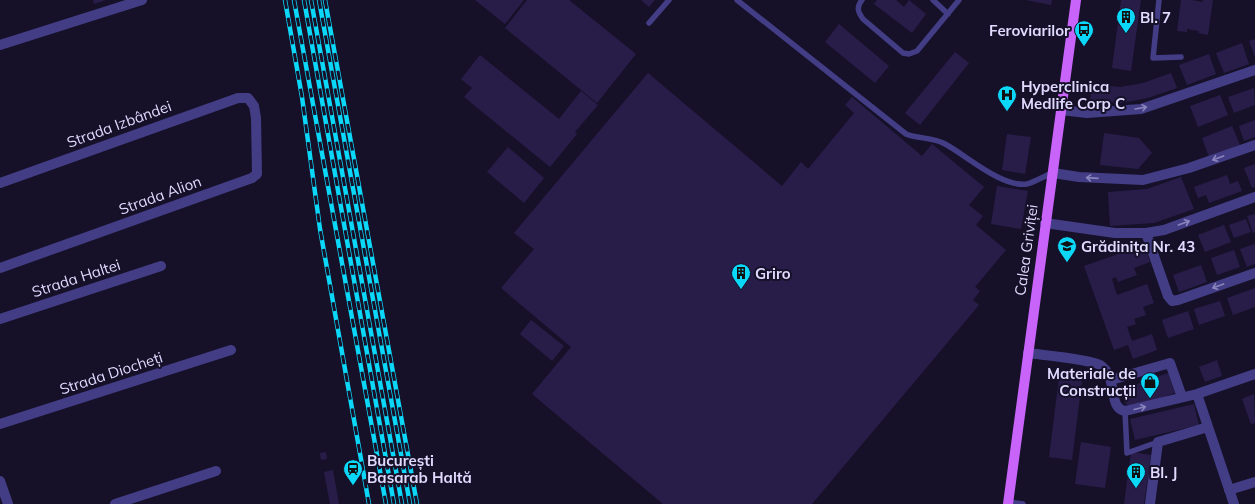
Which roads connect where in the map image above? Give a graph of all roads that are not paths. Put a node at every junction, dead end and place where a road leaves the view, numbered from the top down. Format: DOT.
graph roads {
  1 [pos="142,0"];
  2 [pos="670,0"];
  3 [pos="738,0"];
  4 [pos="862,0"];
  5 [pos="933,0"];
  6 [pos="959,0"];
  7 [pos="1076,0"];
  8 [pos="1158,0"];
  9 [pos="948,14"];
  10 [pos="649,23"];
  11 [pos="0,45"];
  12 [pos="1181,57"];
  13 [pos="1255,70"];
  14 [pos="248,98"];
  15 [pos="1061,110"];
  16 [pos="1255,145"];
  17 [pos="1053,172"];
  18 [pos="0,183"];
  19 [pos="1255,197"];
  20 [pos="1045,223"];
  21 [pos="1146,233"];
  22 [pos="161,266"];
  23 [pos="0,268"];
  24 [pos="1255,273"];
  25 [pos="0,319"];
  26 [pos="231,350"];
  27 [pos="1028,353"];
  28 [pos="1255,374"];
  29 [pos="1111,380"];
  30 [pos="1196,394"];
  31 [pos="1182,397"];
  32 [pos="1125,411"];
  33 [pos="0,424"];
  34 [pos="1208,427"];
  35 [pos="1158,442"];
  36 [pos="216,471"];
  37 [pos="0,481"];
  38 [pos="1255,482"];
  39 [pos="1229,490"];
  40 [pos="1008,503"];
  41 [pos="8,504"];
  42 [pos="115,504"];
  43 [pos="1023,504"];
  44 [pos="1150,504"];
  45 [pos="1234,504"];
  1 -- 11 [label="street"];
  2 -- 10 [label="lane"];
  3 -- 17 [label="lane"];
  4 -- 9 [label="lane"];
  5 -- 9 [label="lane"];
  6 -- 9 [label="lane"];
  7 -- 15 [label="main road, Calea Griviței"];
  8 -- 12 [label="lane"];
  15 -- 13 [label="street, one-way"];
  14 -- 18 [label="street, Strada Izbândei"];
  14 -- 23 [label="street, Strada Alion"];
  15 -- 17 [label="main road, Calea Griviței"];
  16 -- 17 [label="street, one-way"];
  17 -- 20 [label="main road, Calea Griviței"];
  21 -- 19 [label="street, one-way"];
  20 -- 21 [label="street"];
  20 -- 27 [label="main road, Calea Griviței"];
  24 -- 21 [label="street, one-way"];
  22 -- 25 [label="street, Strada Haltei"];
  26 -- 33 [label="street, Strada Diocheți"];
  27 -- 29 [label="street"];
  27 -- 40 [label="main road, Calea Griviței"];
  28 -- 30 [label="street"];
  29 -- 31 [label="street"];
  29 -- 32 [label="street"];
  30 -- 31 [label="street"];
  30 -- 34 [label="street"];
  32 -- 31 [label="street, one-way"];
  32 -- 35 [label="lane"];
  34 -- 35 [label="street"];
  34 -- 39 [label="street"];
  35 -- 44 [label="street"];
  36 -- 42 [label="street"];
  37 -- 41 [label="street"];
  38 -- 39 [label="street"];
  39 -- 45 [label="street"];
  40 -- 43 [label="lane"];
}
